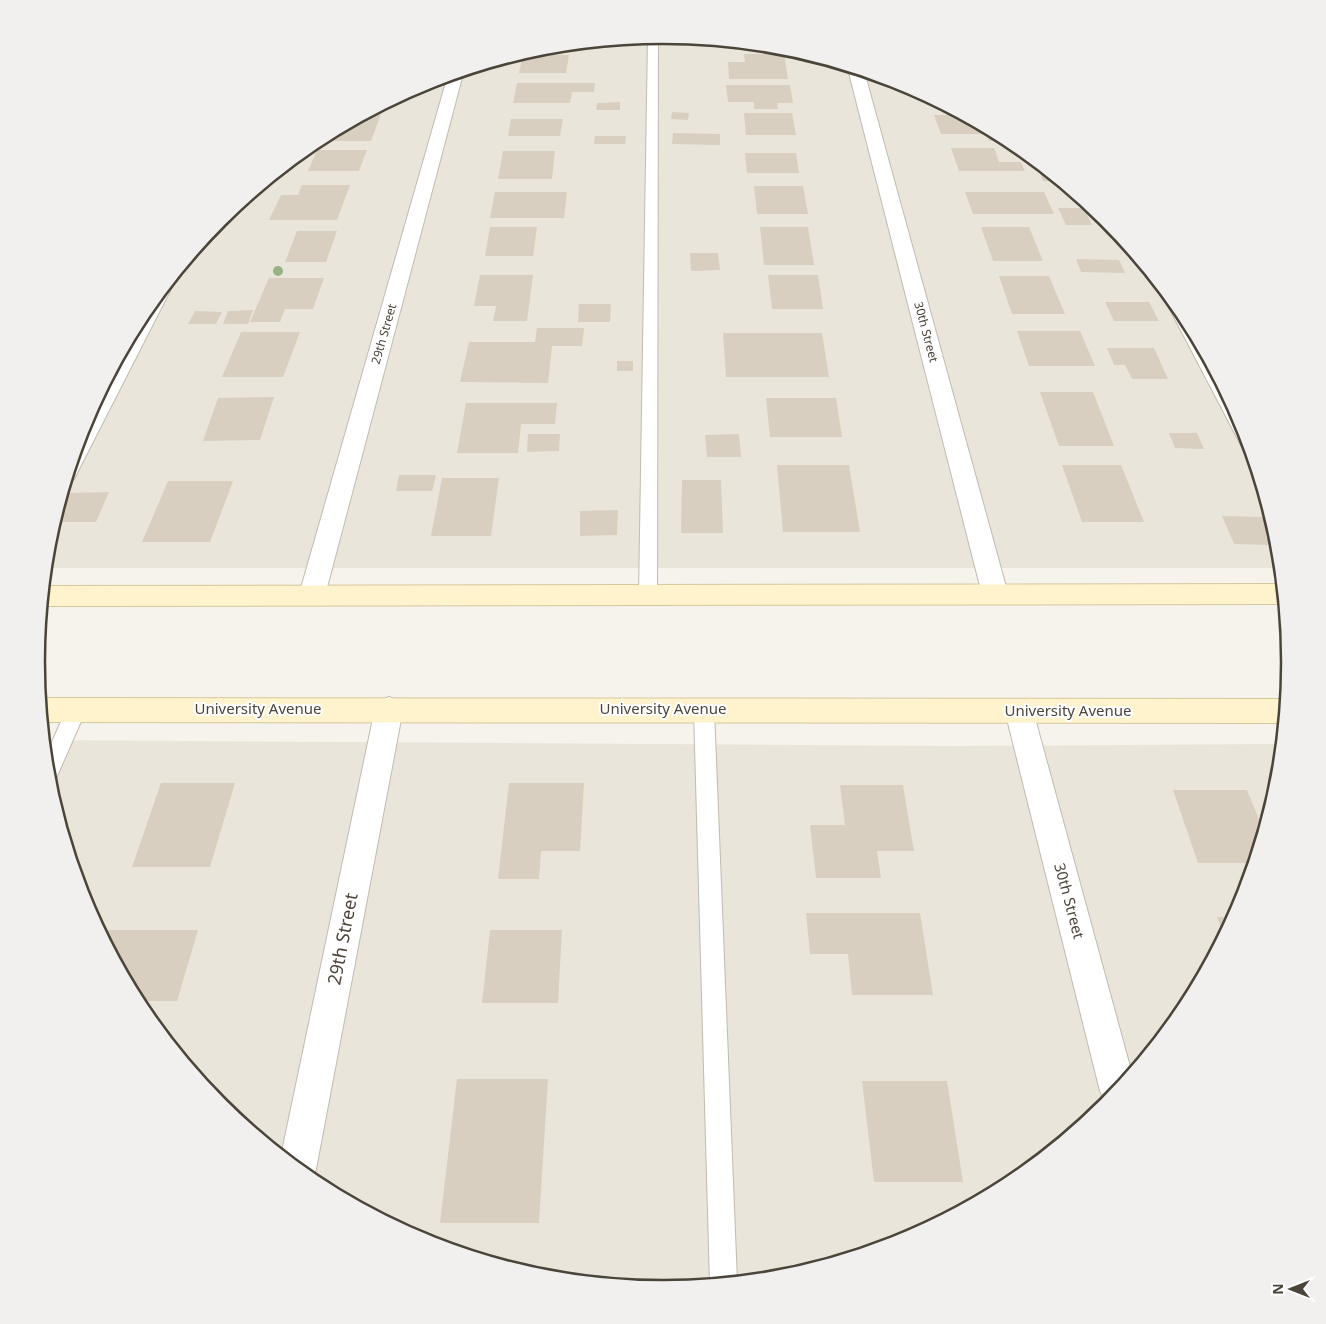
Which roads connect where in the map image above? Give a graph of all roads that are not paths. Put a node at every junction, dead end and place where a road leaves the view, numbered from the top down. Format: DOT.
graph roads {
  1 [pos="653,44"];
  2 [pos="858,76"];
  3 [pos="455,80"];
  4 [pos="145,325"];
  5 [pos="88,437"];
  6 [pos="995,594"];
  7 [pos="1277,594"];
  8 [pos="312,595"];
  9 [pos="648,595"];
  10 [pos="49,596"];
  11 [pos="389,709"];
  12 [pos="47,710"];
  13 [pos="76,710"];
  14 [pos="704,710"];
  15 [pos="1019,711"];
  16 [pos="1279,711"];
  17 [pos="53,762"];
  18 [pos="1116,1083"];
  19 [pos="299,1161"];
  20 [pos="723,1277"];
  1 -- 9 [label="lane"];
  2 -- 6 [label="street, 30th Street"];
  3 -- 8 [label="street, 29th Street"];
  4 -- 5 [label="lane"];
  6 -- 7 [label="main road"];
  6 -- 9 [label="main road"];
  8 -- 9 [label="main road"];
  8 -- 10 [label="main road"];
  11 -- 13 [label="main road, University Avenue"];
  11 -- 14 [label="main road, University Avenue"];
  11 -- 19 [label="street, 29th Street"];
  12 -- 13 [label="main road, University Avenue"];
  13 -- 17 [label="lane"];
  14 -- 15 [label="main road, University Avenue"];
  14 -- 20 [label="lane"];
  15 -- 16 [label="main road, University Avenue"];
  15 -- 18 [label="street, 30th Street"];
}
